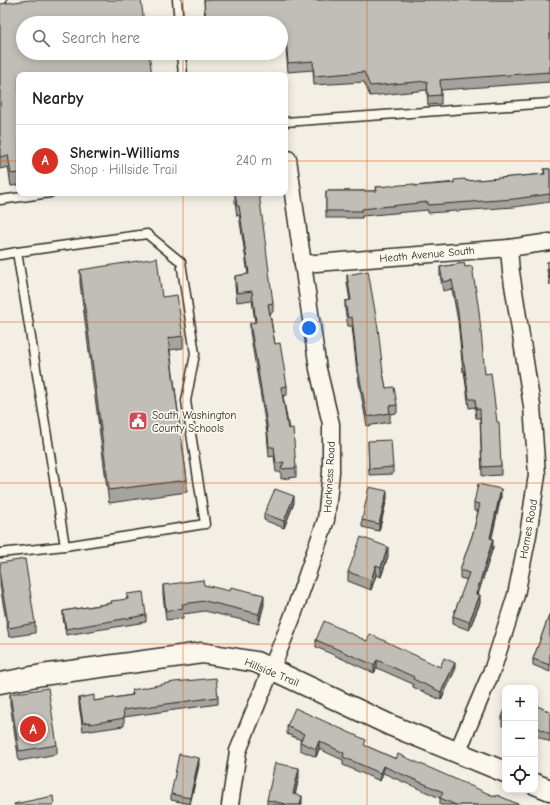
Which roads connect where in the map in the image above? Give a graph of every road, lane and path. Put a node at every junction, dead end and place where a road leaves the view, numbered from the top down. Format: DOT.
graph roads {
  1 [pos="178,0"];
  2 [pos="179,16"];
  3 [pos="182,60"];
  4 [pos="183,72"];
  5 [pos="550,103"];
  6 [pos="288,122"];
  7 [pos="288,159"];
  8 [pos="29,196"];
  9 [pos="0,200"];
  10 [pos="550,242"];
  11 [pos="509,248"];
  12 [pos="17,252"];
  13 [pos="0,254"];
  14 [pos="303,264"];
  15 [pos="65,546"];
  16 [pos="0,553"];
  17 [pos="270,669"];
  18 [pos="0,683"];
  19 [pos="457,753"];
  20 [pos="502,771"];
  21 [pos="538,785"];
  22 [pos="550,790"];
  23 [pos="230,805"];
  1 -- 2 [label="lane"];
  3 -- 4 [label="lane"];
  5 -- 6 [label="lane"];
  7 -- 14 [label="street, Harkness Road"];
  8 -- 9 [label="lane"];
  10 -- 11 [label="street, Heath Avenue South"];
  11 -- 14 [label="street, Heath Avenue South"];
  11 -- 19 [label="street, Hames Road"];
  12 -- 13 [label="lane"];
  12 -- 15 [label="lane"];
  12 -- 15 [label="lane"];
  14 -- 17 [label="street, Harkness Road"];
  15 -- 16 [label="lane"];
  17 -- 18 [label="street, Hillside Trail"];
  17 -- 19 [label="street, Hillside Trail"];
  17 -- 23 [label="street, Harkness Road"];
  19 -- 20 [label="street, Hillside Trail"];
  21 -- 22 [label="street"];
}
